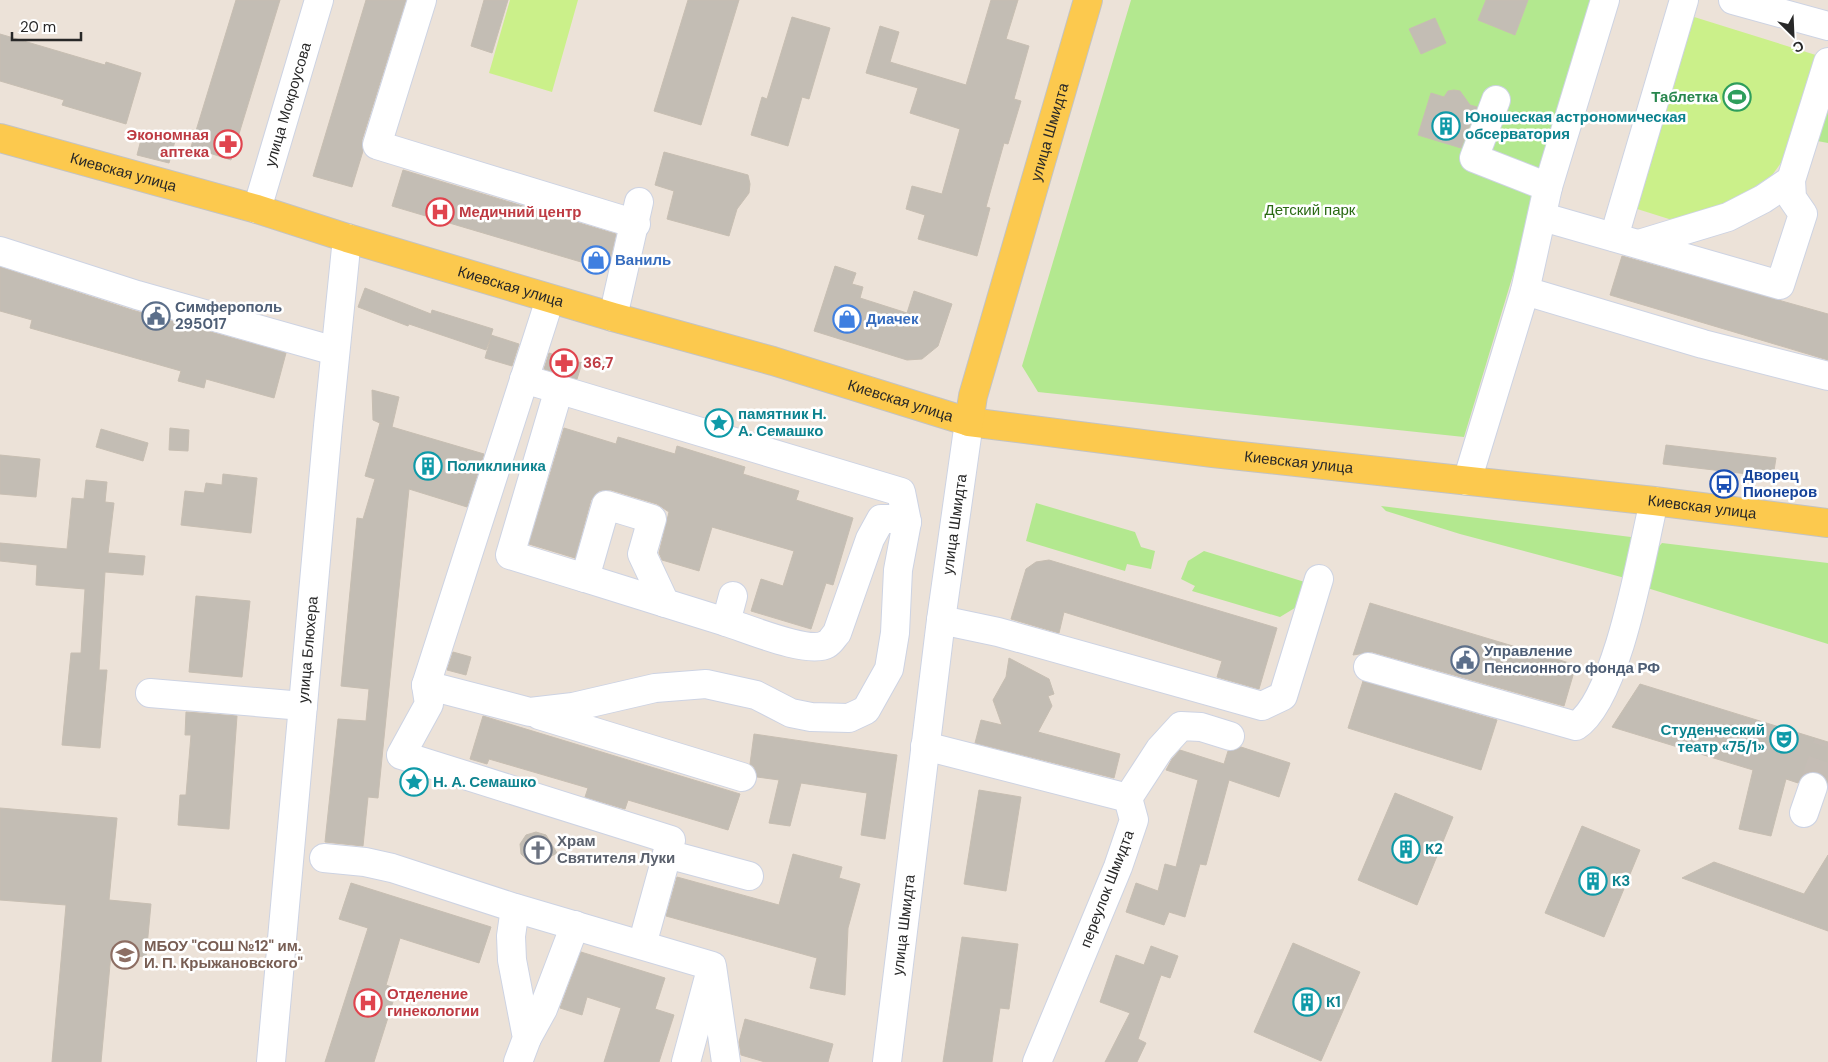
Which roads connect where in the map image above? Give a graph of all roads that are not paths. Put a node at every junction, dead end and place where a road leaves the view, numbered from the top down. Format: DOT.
graph roads {
  1 [pos="319,0"];
  2 [pos="422,0"];
  3 [pos="1088,0"];
  4 [pos="1605,0"];
  5 [pos="1684,0"];
  6 [pos="1733,0"];
  7 [pos="1828,26"];
  8 [pos="1828,62"];
  9 [pos="1496,100"];
  10 [pos="0,138"];
  11 [pos="1791,180"];
  12 [pos="1548,187"];
  13 [pos="257,209"];
  14 [pos="1543,217"];
  15 [pos="347,238"];
  16 [pos="1626,241"];
  17 [pos="0,251"];
  18 [pos="1525,292"];
  19 [pos="550,299"];
  20 [pos="613,317"];
  21 [pos="335,351"];
  22 [pos="1828,376"];
  23 [pos="524,379"];
  24 [pos="559,389"];
  25 [pos="969,422"];
  26 [pos="1467,481"];
  27 [pos="1654,501"];
  28 [pos="906,522"];
  29 [pos="1828,523"];
  30 [pos="585,578"];
  31 [pos="1319,579"];
  32 [pos="732,596"];
  33 [pos="666,603"];
  34 [pos="941,620"];
  35 [pos="726,622"];
  36 [pos="1368,667"];
  37 [pos="426,685"];
  38 [pos="150,693"];
  39 [pos="303,706"];
  40 [pos="530,712"];
  41 [pos="1230,736"];
  42 [pos="925,746"];
  43 [pos="742,777"];
  44 [pos="1813,787"];
  45 [pos="1128,798"];
  46 [pos="1804,813"];
  47 [pos="667,854"];
  48 [pos="324,858"];
  49 [pos="749,876"];
  50 [pos="515,908"];
  51 [pos="575,926"];
  52 [pos="642,945"];
  53 [pos="712,966"];
  54 [pos="523,1050"];
  55 [pos="271,1062"];
  56 [pos="686,1062"];
  57 [pos="726,1062"];
  58 [pos="887,1062"];
  59 [pos="1037,1062"];
  1 -- 13 [label="street, улица Мокроусова"];
  2 -- 20 [label="street"];
  3 -- 25 [label="main road, улица Шмидта"];
  4 -- 12 [label="street"];
  5 -- 16 [label="street"];
  6 -- 7 [label="street"];
  8 -- 11 [label="street"];
  9 -- 12 [label="street"];
  10 -- 13 [label="main road, Киевская улица"];
  11 -- 16 [label="street"];
  11 -- 16 [label="street"];
  12 -- 14 [label="street"];
  13 -- 15 [label="main road, Киевская улица"];
  14 -- 16 [label="street"];
  14 -- 18 [label="street"];
  15 -- 19 [label="main road, Киевская улица"];
  15 -- 21 [label="street, улица Блюхера"];
  17 -- 21 [label="street"];
  18 -- 22 [label="street"];
  18 -- 26 [label="street"];
  19 -- 20 [label="main road, Киевская улица"];
  19 -- 23 [label="street"];
  20 -- 25 [label="main road, Киевская улица"];
  21 -- 39 [label="street, улица Блюхера"];
  23 -- 24 [label="street"];
  23 -- 37 [label="street"];
  24 -- 28 [label="street"];
  24 -- 30 [label="street"];
  25 -- 26 [label="main road, Киевская улица"];
  25 -- 34 [label="street, улица Шмидта"];
  26 -- 27 [label="main road, Киевская улица"];
  27 -- 29 [label="main road, Киевская улица"];
  27 -- 36 [label="street"];
  28 -- 35 [label="street"];
  28 -- 40 [label="street"];
  30 -- 33 [label="street"];
  30 -- 33 [label="street"];
  31 -- 34 [label="street"];
  32 -- 35 [label="street"];
  33 -- 35 [label="street"];
  34 -- 42 [label="street, улица Шмидта"];
  37 -- 40 [label="street"];
  37 -- 47 [label="street"];
  38 -- 39 [label="street"];
  39 -- 55 [label="street, улица Блюхера"];
  40 -- 43 [label="street"];
  41 -- 45 [label="street"];
  42 -- 45 [label="street"];
  42 -- 58 [label="street, улица Шмидта"];
  44 -- 46 [label="street"];
  45 -- 59 [label="street, переулок Шмидта"];
  47 -- 49 [label="street"];
  47 -- 52 [label="street"];
  48 -- 50 [label="street"];
  50 -- 51 [label="street"];
  50 -- 54 [label="street"];
  51 -- 52 [label="street"];
  51 -- 54 [label="street"];
  52 -- 53 [label="street"];
  53 -- 56 [label="street"];
  53 -- 57 [label="street"];
}
